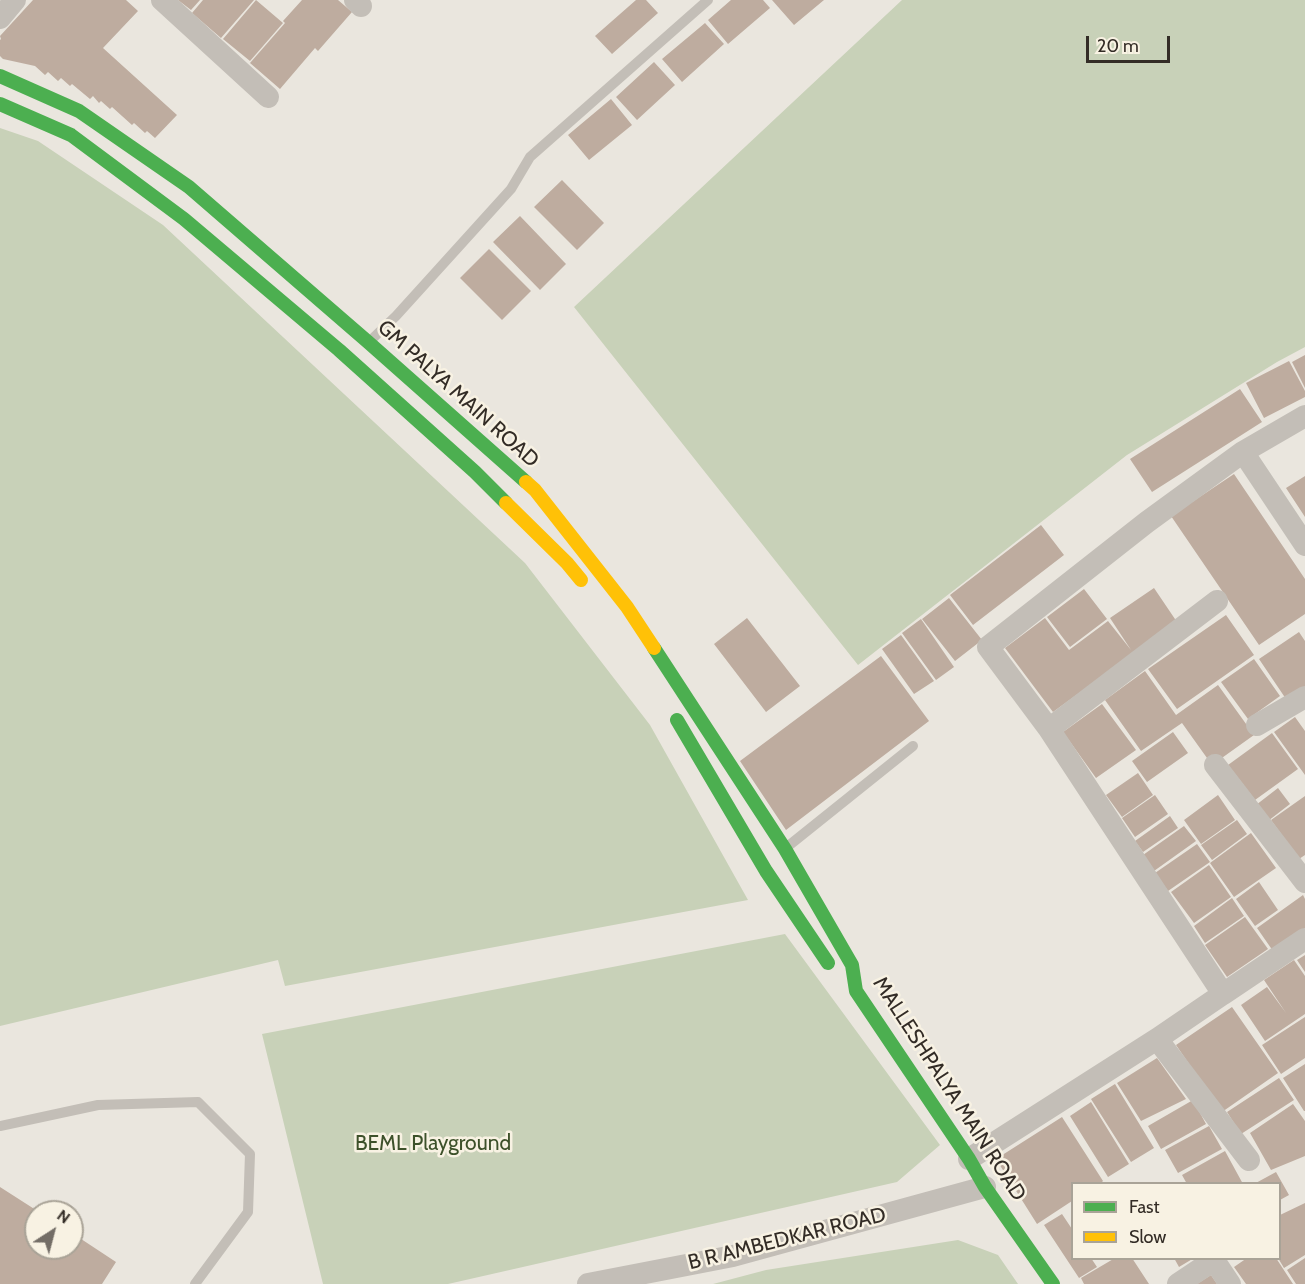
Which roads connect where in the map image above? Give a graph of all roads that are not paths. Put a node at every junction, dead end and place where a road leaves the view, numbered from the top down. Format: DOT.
graph roads {
  1 [pos="15,0"];
  2 [pos="162,0"];
  3 [pos="708,0"];
  4 [pos="0,18"];
  5 [pos="0,76"];
  6 [pos="268,97"];
  7 [pos="0,104"];
  8 [pos="359,351"];
  9 [pos="1305,416"];
  10 [pos="1243,452"];
  11 [pos="1305,545"];
  12 [pos="586,588"];
  13 [pos="1217,601"];
  14 [pos="1305,697"];
  15 [pos="669,708"];
  16 [pos="1257,725"];
  17 [pos="1049,729"];
  18 [pos="914,746"];
  19 [pos="1215,765"];
  20 [pos="785,849"];
  21 [pos="1305,882"];
  22 [pos="1305,939"];
  23 [pos="856,991"];
  24 [pos="1223,994"];
  25 [pos="1157,1039"];
  26 [pos="0,1126"];
  27 [pos="969,1160"];
  28 [pos="1249,1160"];
  29 [pos="985,1187"];
  30 [pos="195,1284"];
  31 [pos="588,1284"];
  32 [pos="1053,1284"];
  33 [pos="1178,1284"];
  34 [pos="1230,1284"];
  1 -- 4 [label="street"];
  2 -- 6 [label="street"];
  3 -- 8 [label="lane"];
  5 -- 8 [label="main road, GM PALYA MAIN ROAD"];
  7 -- 8 [label="main road"];
  8 -- 12 [label="main road"];
  8 -- 20 [label="main road, GM PALYA MAIN ROAD"];
  9 -- 10 [label="street"];
  10 -- 11 [label="street"];
  10 -- 17 [label="street"];
  13 -- 17 [label="street"];
  14 -- 16 [label="street"];
  15 -- 23 [label="main road"];
  17 -- 24 [label="street"];
  18 -- 20 [label="lane"];
  19 -- 21 [label="street"];
  20 -- 23 [label="main road, MALLESHPALYA MAIN ROAD"];
  22 -- 24 [label="street"];
  23 -- 27 [label="main road, MALLESHPALYA MAIN ROAD"];
  24 -- 25 [label="street"];
  25 -- 27 [label="street"];
  25 -- 28 [label="street"];
  26 -- 30 [label="lane"];
  27 -- 29 [label="main road, MALLESHPALYA MAIN ROAD"];
  29 -- 31 [label="street, B R AMBEDKAR ROAD"];
  29 -- 32 [label="main road, MALLESHPALYA MAIN ROAD"];
  33 -- 34 [label="street"];
}
